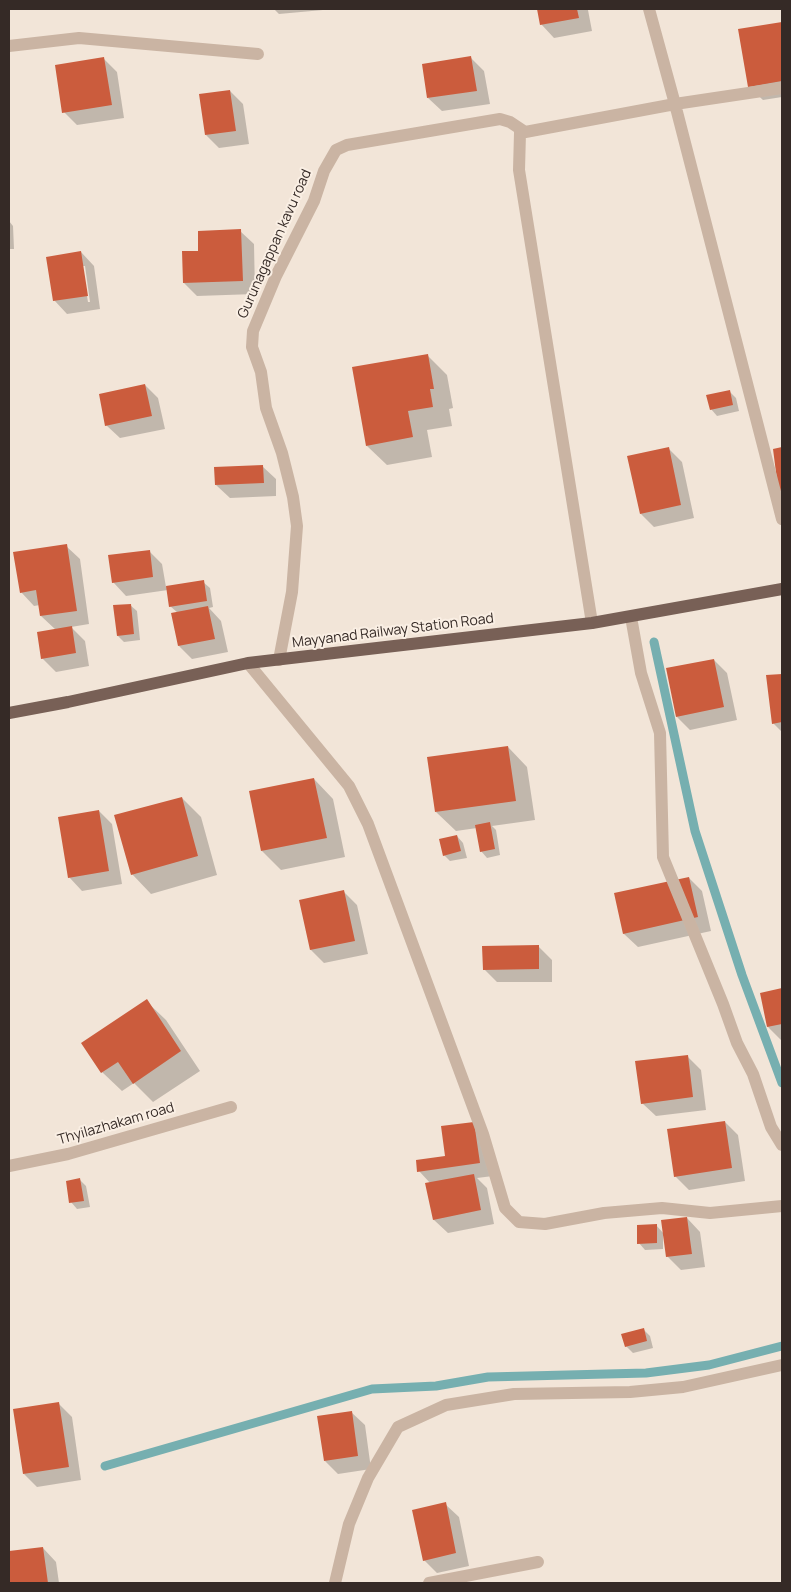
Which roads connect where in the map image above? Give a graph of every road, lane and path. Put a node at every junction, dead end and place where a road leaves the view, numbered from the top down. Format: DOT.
graph roads {
  1 [pos="649,9"];
  2 [pos="9,46"];
  3 [pos="258,54"];
  4 [pos="782,88"];
  5 [pos="675,104"];
  6 [pos="524,132"];
  7 [pos="782,520"];
  8 [pos="782,589"];
  9 [pos="631,617"];
  10 [pos="592,623"];
  11 [pos="279,660"];
  12 [pos="248,663"];
  13 [pos="9,713"];
  14 [pos="231,1107"];
  15 [pos="782,1145"];
  16 [pos="9,1166"];
  17 [pos="782,1206"];
  18 [pos="782,1366"];
  19 [pos="538,1562"];
  20 [pos="335,1583"];
  21 [pos="429,1583"];
  1 -- 5 [label="street"];
  2 -- 3 [label="street"];
  4 -- 5 [label="street"];
  5 -- 6 [label="street"];
  5 -- 7 [label="street"];
  6 -- 10 [label="street"];
  6 -- 11 [label="street, Gurunagappan kavu road"];
  8 -- 9 [label="main road, Mayyanad Railway Station Road"];
  9 -- 10 [label="main road, Mayyanad Railway Station Road"];
  9 -- 15 [label="street"];
  10 -- 11 [label="main road, Mayyanad Railway Station Road"];
  11 -- 12 [label="main road, Mayyanad Railway Station Road"];
  12 -- 13 [label="main road, Mayyanad Railway Station Road"];
  12 -- 17 [label="street"];
  14 -- 16 [label="street, Thyilazhakam road"];
  18 -- 20 [label="street"];
  19 -- 21 [label="street"];
}
